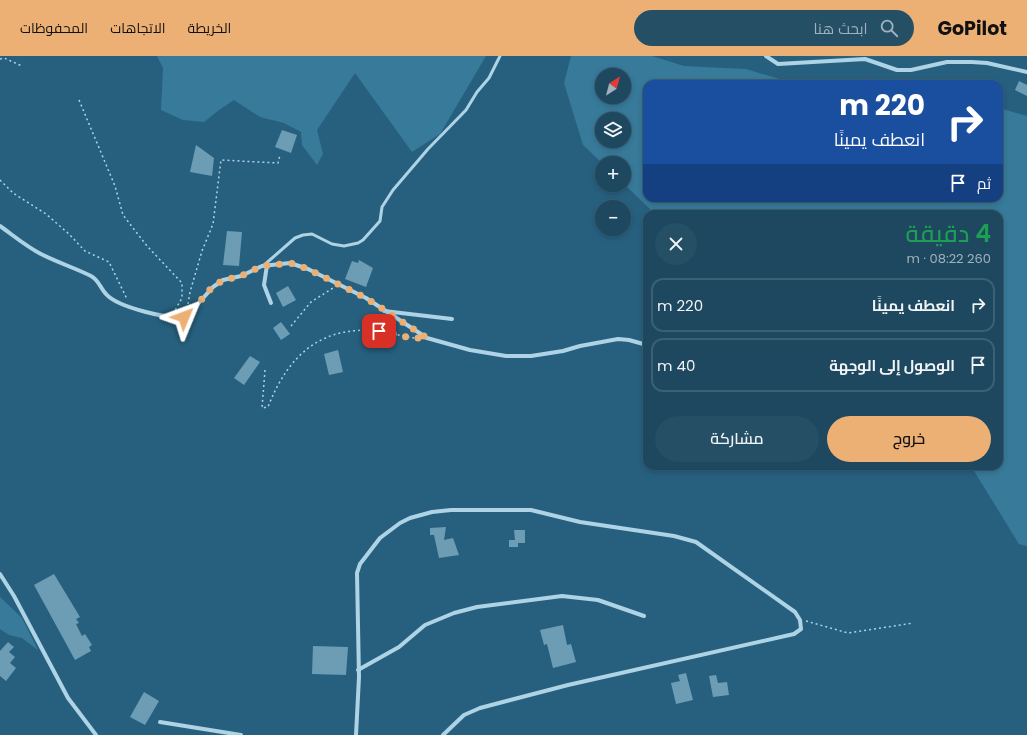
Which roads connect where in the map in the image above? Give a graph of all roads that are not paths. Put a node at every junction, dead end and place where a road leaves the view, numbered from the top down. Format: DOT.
graph roads {
  1 [pos="500,56"];
  2 [pos="766,56"];
  3 [pos="1027,72"];
  4 [pos="0,226"];
  5 [pos="265,265"];
  6 [pos="271,303"];
  7 [pos="384,311"];
  8 [pos="452,319"];
  9 [pos="643,344"];
  10 [pos="0,574"];
  11 [pos="644,616"];
  12 [pos="358,670"];
  13 [pos="160,722"];
  14 [pos="96,735"];
  15 [pos="241,735"];
  16 [pos="356,735"];
  17 [pos="443,735"];
  1 -- 5 [label="lane"];
  2 -- 3 [label="street"];
  4 -- 5 [label="street"];
  5 -- 6 [label="street"];
  5 -- 7 [label="street"];
  7 -- 8 [label="street"];
  7 -- 9 [label="street"];
  10 -- 14 [label="street"];
  11 -- 12 [label="street"];
  12 -- 16 [label="street"];
  12 -- 17 [label="street"];
  13 -- 15 [label="street"];
}
